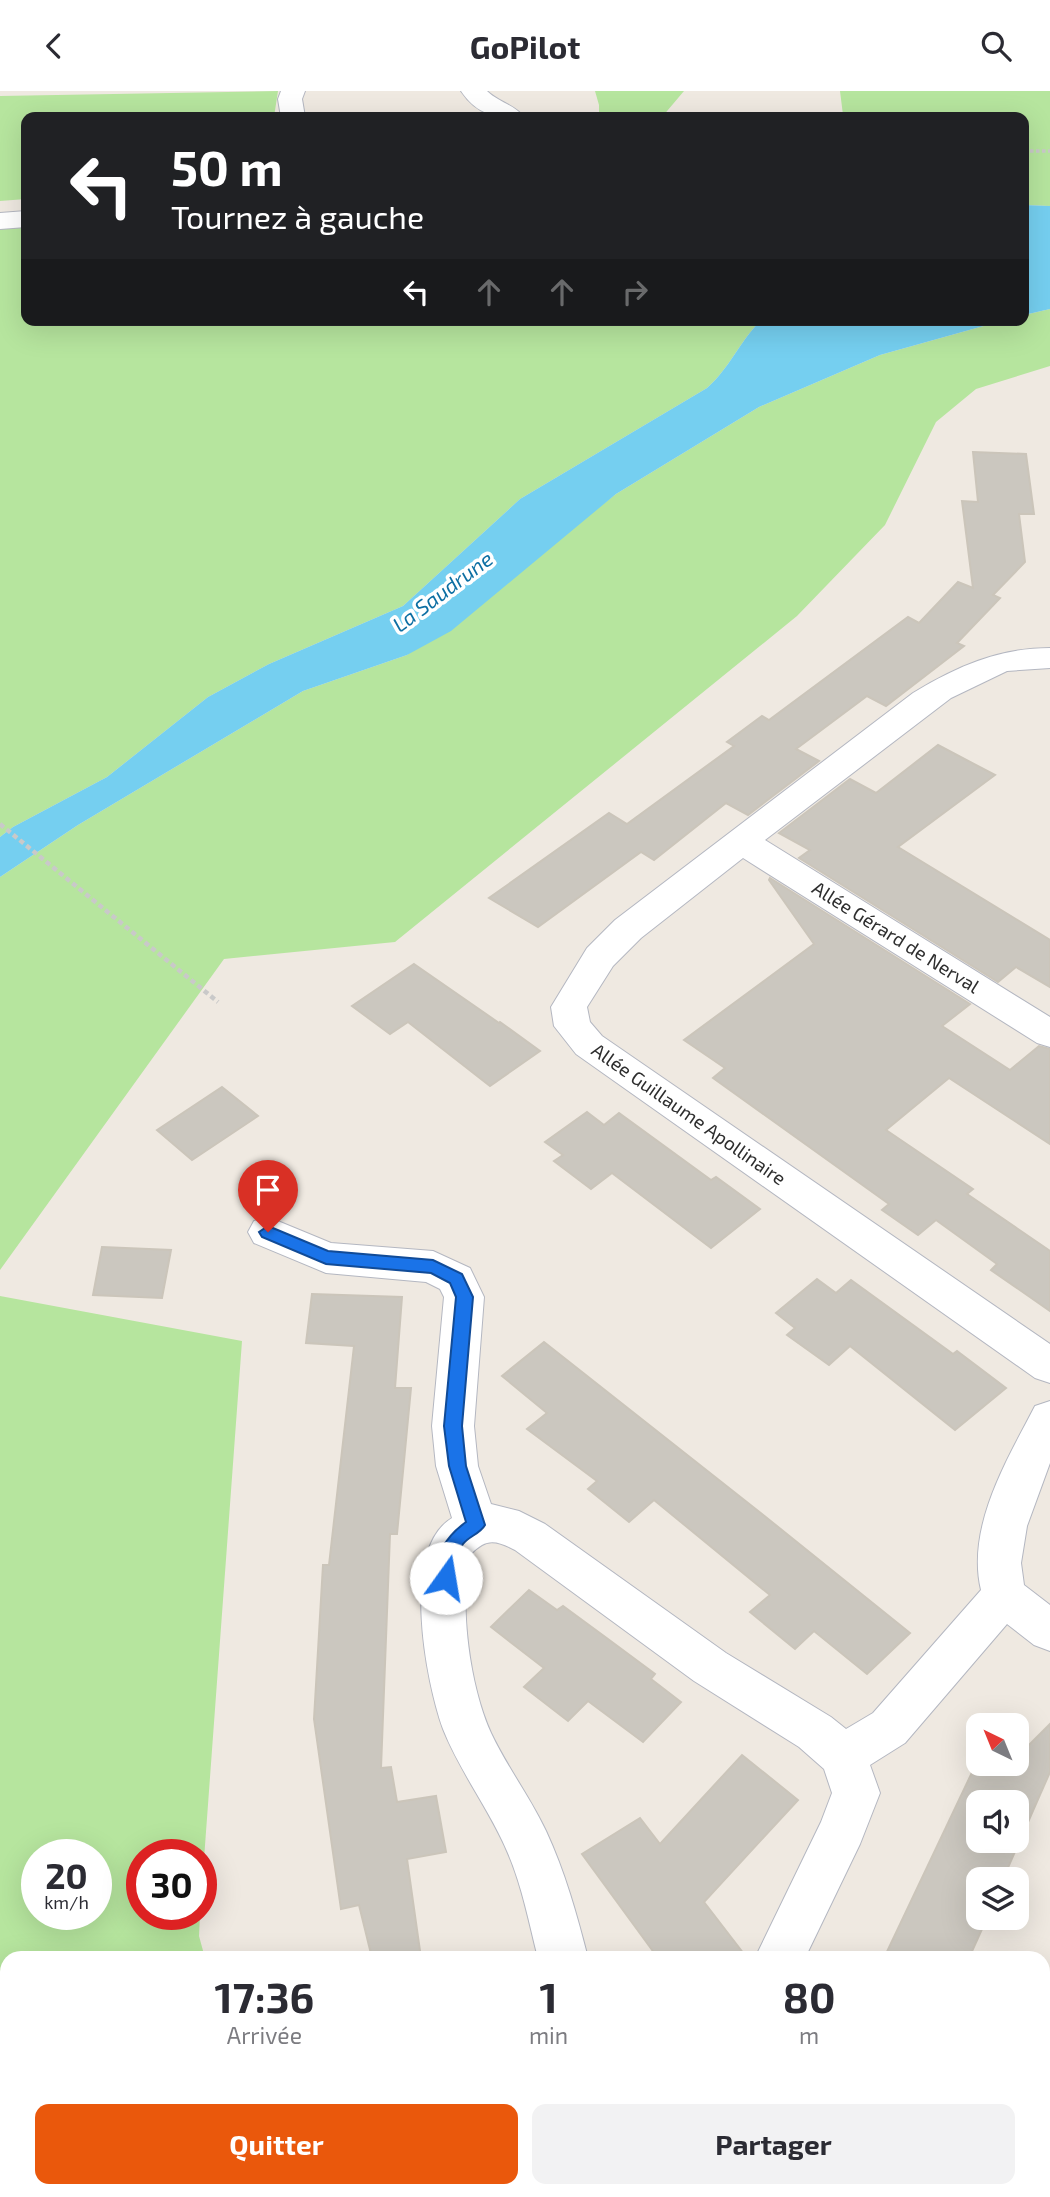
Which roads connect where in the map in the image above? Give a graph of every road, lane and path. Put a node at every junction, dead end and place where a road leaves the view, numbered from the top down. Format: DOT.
graph roads {
  1 [pos="293,91"];
  2 [pos="473,91"];
  3 [pos="292,112"];
  4 [pos="502,112"];
  5 [pos="1029,151"];
  6 [pos="1050,151"];
  7 [pos="21,219"];
  8 [pos="0,221"];
  9 [pos="1050,658"];
  10 [pos="0,824"];
  11 [pos="741,841"];
  12 [pos="218,1002"];
  13 [pos="1050,1034"];
  14 [pos="268,1232"];
  15 [pos="1050,1366"];
  16 [pos="1050,1418"];
  17 [pos="475,1525"];
  18 [pos="1004,1595"];
  19 [pos="1050,1630"];
  20 [pos="843,1756"];
  21 [pos="561,1951"];
  22 [pos="783,1951"];
  1 -- 3 [label="street"];
  2 -- 4 [label="street"];
  5 -- 6 [label="path"];
  7 -- 8 [label="street"];
  9 -- 11 [label="street, Allée Guillaume Apollinaire"];
  10 -- 12 [label="path"];
  11 -- 13 [label="street, Allée Gérard de Nerval"];
  11 -- 15 [label="street, Allée Guillaume Apollinaire"];
  14 -- 17 [label="street"];
  16 -- 18 [label="street"];
  17 -- 20 [label="street"];
  17 -- 21 [label="street"];
  18 -- 19 [label="street"];
  18 -- 20 [label="street"];
  20 -- 22 [label="street"];
}
